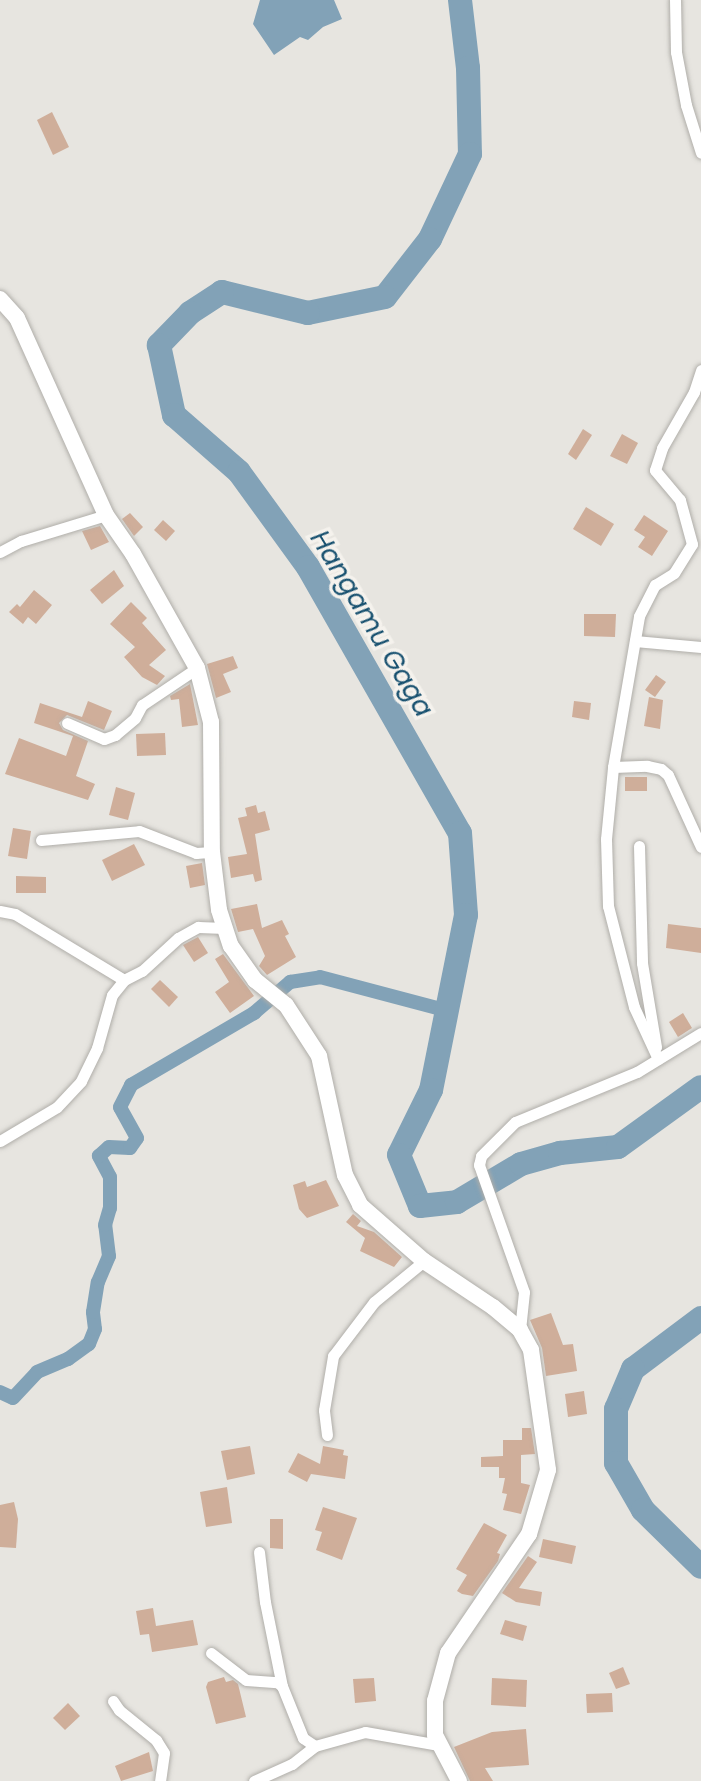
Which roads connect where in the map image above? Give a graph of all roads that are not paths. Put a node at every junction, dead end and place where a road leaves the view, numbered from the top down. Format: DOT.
graph roads {
  1 [pos="675,0"];
  2 [pos="701,153"];
  3 [pos="0,299"];
  4 [pos="701,370"];
  5 [pos="106,515"];
  6 [pos="0,552"];
  7 [pos="635,641"];
  8 [pos="701,647"];
  9 [pos="197,668"];
  10 [pos="67,723"];
  11 [pos="613,767"];
  12 [pos="41,840"];
  13 [pos="639,846"];
  14 [pos="701,847"];
  15 [pos="212,852"];
  16 [pos="0,911"];
  17 [pos="225,928"];
  18 [pos="124,980"];
  19 [pos="701,1033"];
  20 [pos="658,1059"];
  21 [pos="0,1141"];
  22 [pos="424,1261"];
  23 [pos="520,1330"];
  24 [pos="327,1435"];
  25 [pos="259,1552"];
  26 [pos="211,1653"];
  27 [pos="282,1686"];
  28 [pos="113,1701"];
  29 [pos="439,1745"];
  30 [pos="315,1746"];
  31 [pos="160,1781"];
  32 [pos="254,1781"];
  33 [pos="459,1781"];
  1 -- 2 [label="street"];
  3 -- 5 [label="street"];
  4 -- 7 [label="street"];
  5 -- 6 [label="street"];
  5 -- 9 [label="street"];
  7 -- 8 [label="street"];
  7 -- 11 [label="street"];
  9 -- 10 [label="street"];
  9 -- 15 [label="street"];
  11 -- 14 [label="street"];
  11 -- 20 [label="street"];
  12 -- 15 [label="street"];
  13 -- 20 [label="street"];
  15 -- 17 [label="street"];
  16 -- 18 [label="street"];
  17 -- 18 [label="street"];
  17 -- 22 [label="street"];
  18 -- 21 [label="street"];
  19 -- 20 [label="street"];
  20 -- 23 [label="street"];
  22 -- 23 [label="street"];
  22 -- 24 [label="street"];
  23 -- 29 [label="street"];
  25 -- 27 [label="street"];
  26 -- 27 [label="street"];
  27 -- 30 [label="street"];
  28 -- 31 [label="street"];
  29 -- 30 [label="street"];
  29 -- 33 [label="street"];
  30 -- 32 [label="street"];
}
